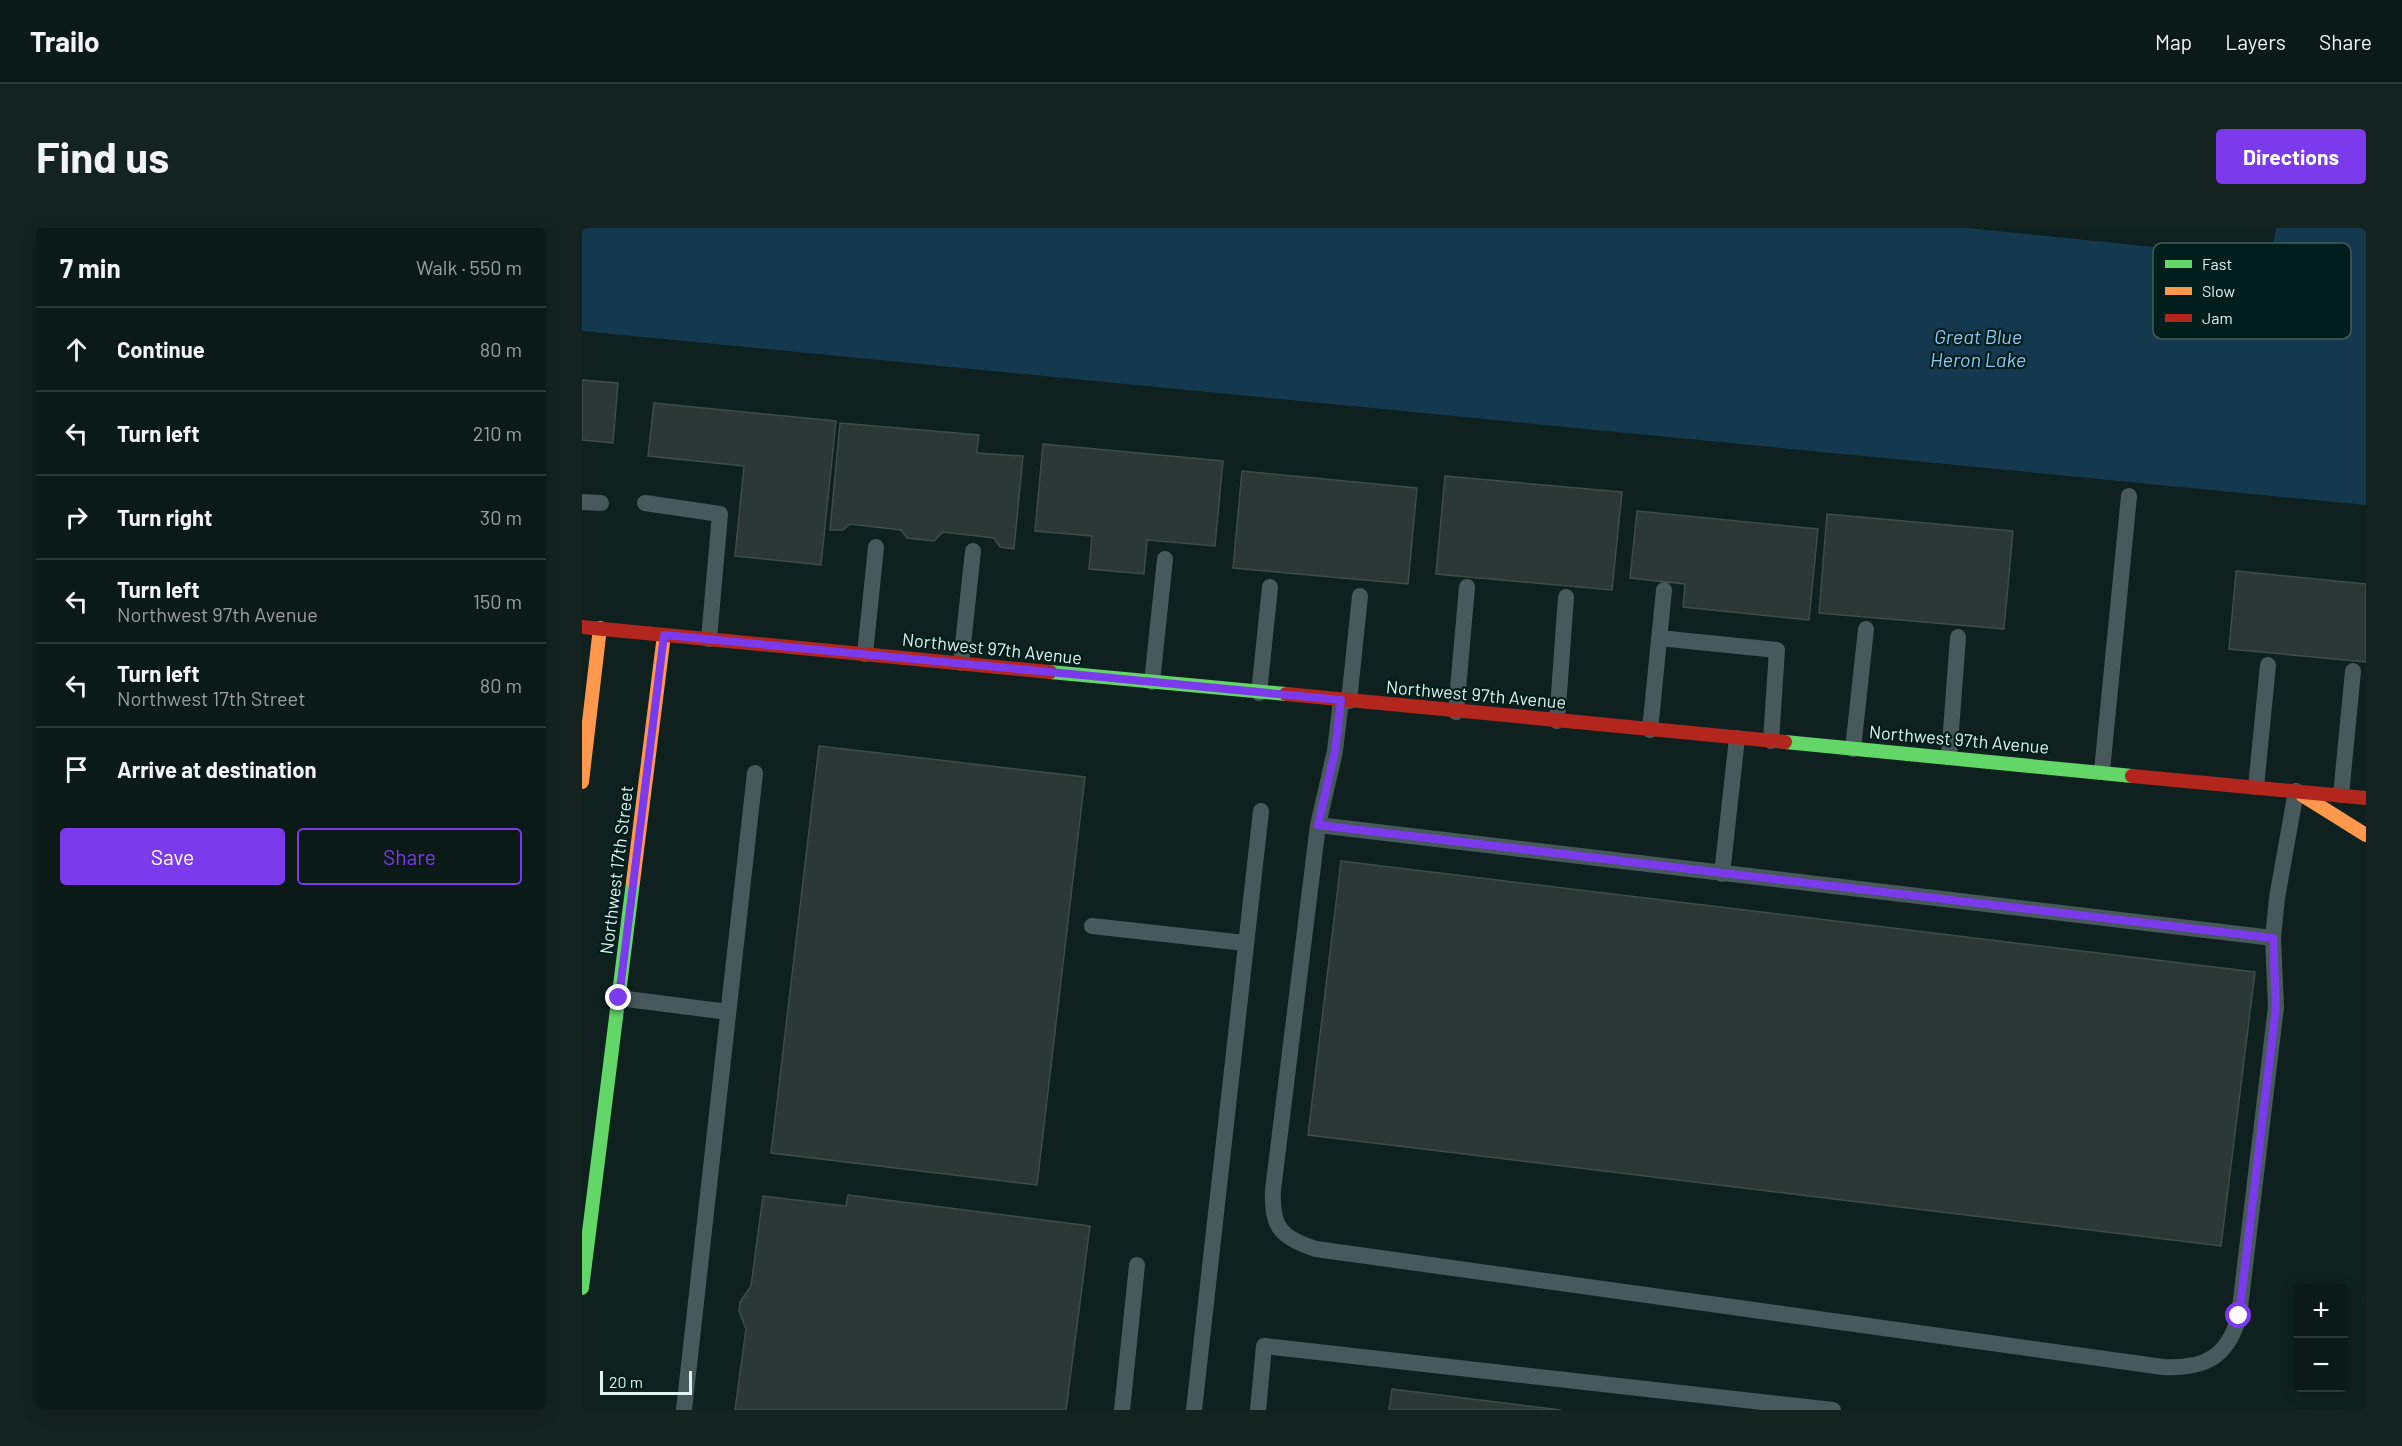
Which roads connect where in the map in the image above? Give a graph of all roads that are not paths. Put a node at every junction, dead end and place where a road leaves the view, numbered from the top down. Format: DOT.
graph roads {
  1 [pos="2129,496"];
  2 [pos="582,502"];
  3 [pos="601,503"];
  4 [pos="645,503"];
  5 [pos="876,547"];
  6 [pos="973,551"];
  7 [pos="1164,559"];
  8 [pos="1270,587"];
  9 [pos="1467,587"];
  10 [pos="1664,590"];
  11 [pos="1360,596"];
  12 [pos="1566,597"];
  13 [pos="582,627"];
  14 [pos="600,628"];
  15 [pos="1866,629"];
  16 [pos="664,635"];
  17 [pos="1958,637"];
  18 [pos="1659,638"];
  19 [pos="709,639"];
  20 [pos="865,654"];
  21 [pos="961,663"];
  22 [pos="2268,664"];
  23 [pos="2353,671"];
  24 [pos="1152,682"];
  25 [pos="1260,693"];
  26 [pos="1345,701"];
  27 [pos="1456,712"];
  28 [pos="1557,721"];
  29 [pos="1650,730"];
  30 [pos="1737,738"];
  31 [pos="1771,741"];
  32 [pos="1853,749"];
  33 [pos="1949,757"];
  34 [pos="2102,771"];
  35 [pos="755,773"];
  36 [pos="582,782"];
  37 [pos="2256,787"];
  38 [pos="2296,791"];
  39 [pos="2341,795"];
  40 [pos="2366,798"];
  41 [pos="1261,811"];
  42 [pos="1318,825"];
  43 [pos="2366,835"];
  44 [pos="1722,874"];
  45 [pos="1092,926"];
  46 [pos="2273,938"];
  47 [pos="1245,943"];
  48 [pos="619,998"];
  49 [pos="728,1012"];
  50 [pos="1137,1265"];
  51 [pos="582,1288"];
  52 [pos="684,1410"];
  53 [pos="1122,1410"];
  54 [pos="1194,1410"];
  55 [pos="1258,1410"];
  56 [pos="1833,1410"];
  1 -- 34 [label="lane"];
  2 -- 3 [label="lane"];
  4 -- 19 [label="lane"];
  5 -- 20 [label="lane"];
  6 -- 21 [label="lane"];
  7 -- 24 [label="lane"];
  8 -- 25 [label="lane"];
  9 -- 27 [label="lane"];
  10 -- 18 [label="lane"];
  11 -- 26 [label="lane"];
  12 -- 28 [label="lane"];
  13 -- 14 [label="street, Northwest 97th Avenue"];
  14 -- 16 [label="street, Northwest 97th Avenue"];
  14 -- 36 [label="street"];
  15 -- 32 [label="lane"];
  16 -- 19 [label="street, Northwest 97th Avenue"];
  16 -- 48 [label="street, Northwest 17th Street"];
  17 -- 33 [label="lane"];
  18 -- 29 [label="lane"];
  18 -- 31 [label="lane"];
  19 -- 20 [label="street, Northwest 97th Avenue"];
  20 -- 21 [label="street, Northwest 97th Avenue"];
  21 -- 24 [label="street, Northwest 97th Avenue"];
  22 -- 37 [label="lane"];
  23 -- 39 [label="lane"];
  24 -- 25 [label="street, Northwest 97th Avenue"];
  25 -- 26 [label="street, Northwest 97th Avenue"];
  26 -- 27 [label="street, Northwest 97th Avenue"];
  26 -- 42 [label="lane"];
  27 -- 28 [label="street, Northwest 97th Avenue"];
  28 -- 29 [label="street, Northwest 97th Avenue"];
  29 -- 30 [label="street, Northwest 97th Avenue"];
  30 -- 31 [label="street, Northwest 97th Avenue"];
  30 -- 44 [label="lane"];
  31 -- 32 [label="street, Northwest 97th Avenue"];
  32 -- 33 [label="street, Northwest 97th Avenue"];
  33 -- 34 [label="street, Northwest 97th Avenue"];
  34 -- 37 [label="street, Northwest 97th Avenue"];
  35 -- 49 [label="lane"];
  37 -- 38 [label="street, Northwest 97th Avenue"];
  38 -- 39 [label="street, Northwest 97th Avenue"];
  38 -- 43 [label="street"];
  38 -- 46 [label="lane"];
  39 -- 40 [label="street, Northwest 97th Avenue"];
  41 -- 47 [label="lane"];
  42 -- 44 [label="lane"];
  42 -- 46 [label="lane"];
  44 -- 46 [label="lane"];
  45 -- 47 [label="lane"];
  47 -- 54 [label="lane"];
  48 -- 49 [label="lane"];
  48 -- 51 [label="street, Northwest 17th Street"];
  49 -- 52 [label="lane"];
  50 -- 53 [label="lane"];
  55 -- 56 [label="lane"];
}
